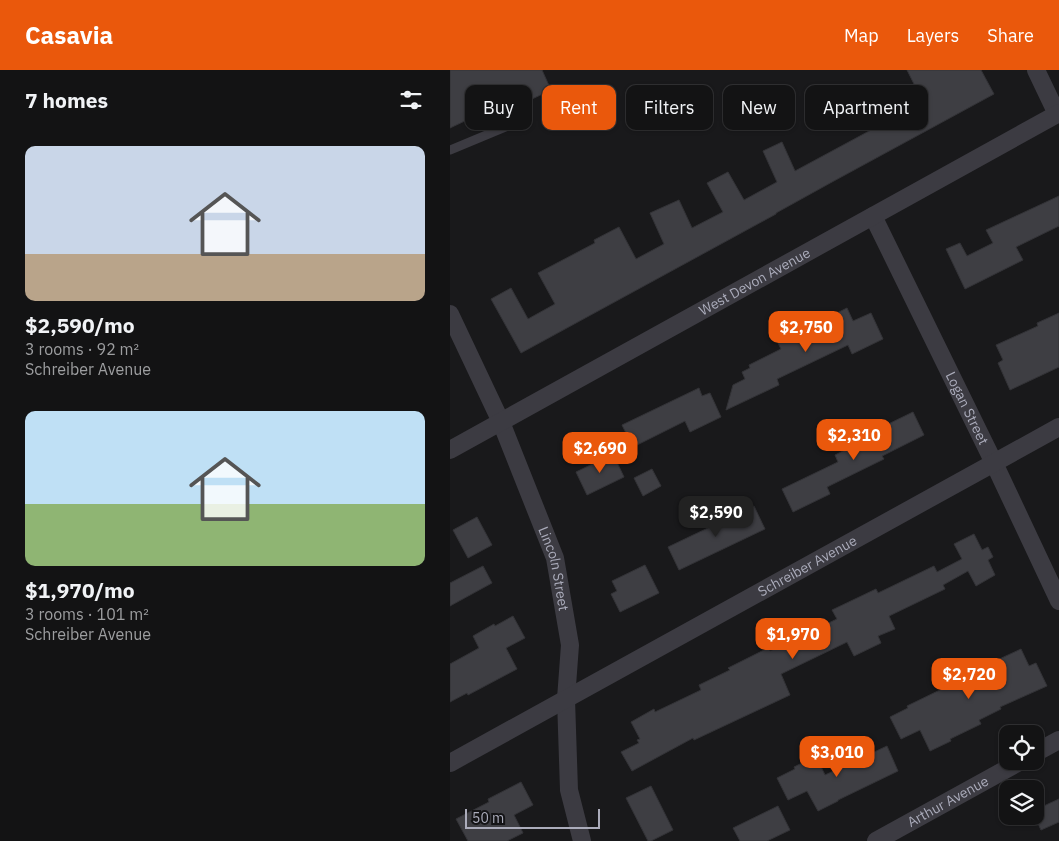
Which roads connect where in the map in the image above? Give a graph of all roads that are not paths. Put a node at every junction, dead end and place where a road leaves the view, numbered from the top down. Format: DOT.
graph roads {
  1 [pos="1036,70"];
  2 [pos="1058,113"];
  3 [pos="498,130"];
  4 [pos="450,150"];
  5 [pos="873,216"];
  6 [pos="450,314"];
  7 [pos="501,422"];
  8 [pos="1059,426"];
  9 [pos="450,450"];
  10 [pos="994,463"];
  11 [pos="1059,601"];
  12 [pos="566,699"];
  13 [pos="1059,740"];
  14 [pos="1044,749"];
  15 [pos="450,764"];
  16 [pos="1005,770"];
  17 [pos="582,841"];
  18 [pos="876,841"];
  1 -- 2 [label="street"];
  2 -- 5 [label="street, West Devon Avenue"];
  3 -- 4 [label="lane"];
  5 -- 7 [label="street, West Devon Avenue"];
  5 -- 10 [label="street, Logan Street"];
  6 -- 7 [label="street, Lincoln Street"];
  7 -- 9 [label="street, West Devon Avenue"];
  7 -- 12 [label="street, Lincoln Street"];
  8 -- 10 [label="street, Schreiber Avenue"];
  10 -- 11 [label="street, Logan Street"];
  10 -- 12 [label="street, Schreiber Avenue"];
  12 -- 15 [label="street, Schreiber Avenue"];
  12 -- 17 [label="street, Lincoln Street"];
  13 -- 14 [label="street"];
  16 -- 18 [label="street, Arthur Avenue"];
}
